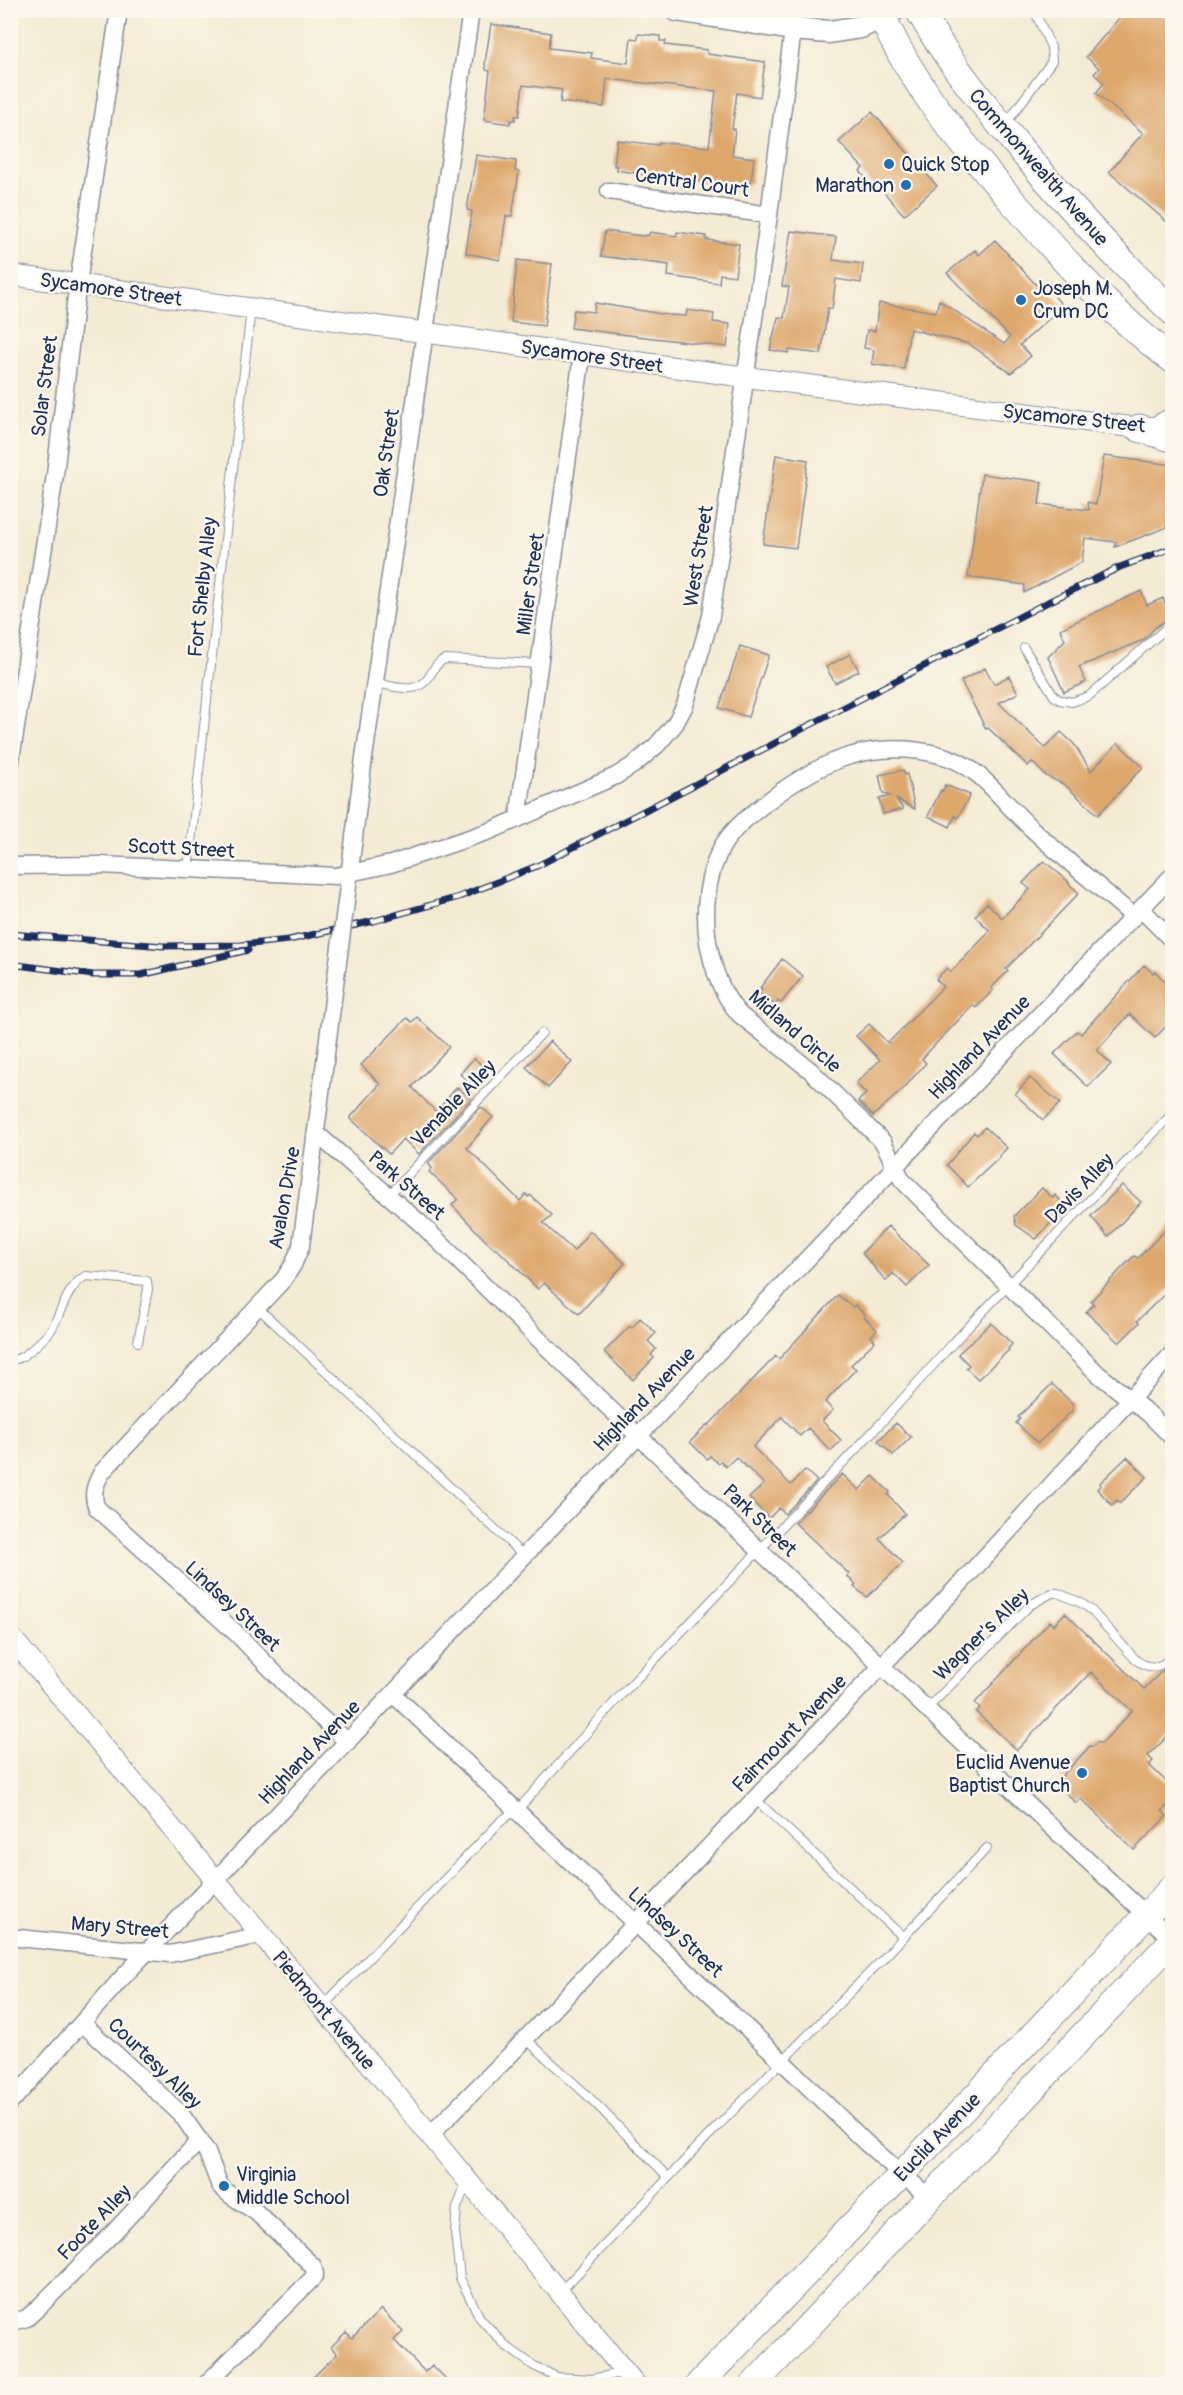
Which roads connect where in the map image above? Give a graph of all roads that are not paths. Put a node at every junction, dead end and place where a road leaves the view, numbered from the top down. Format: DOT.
graph roads {
  1 [pos="119,10"];
  2 [pos="471,10"];
  3 [pos="677,10"];
  4 [pos="920,10"];
  5 [pos="1034,10"];
  6 [pos="885,13"];
  7 [pos="736,15"];
  8 [pos="794,28"];
  9 [pos="1003,128"];
  10 [pos="609,192"];
  11 [pos="770,215"];
  12 [pos="10,275"];
  13 [pos="78,285"];
  14 [pos="251,308"];
  15 [pos="1173,311"];
  16 [pos="425,332"];
  17 [pos="582,355"];
  18 [pos="1173,359"];
  19 [pos="746,378"];
  20 [pos="1173,418"];
  21 [pos="1139,428"];
  22 [pos="1173,438"];
  23 [pos="1173,623"];
  24 [pos="1024,648"];
  25 [pos="541,664"];
  26 [pos="375,683"];
  27 [pos="10,766"];
  28 [pos="518,819"];
  29 [pos="10,866"];
  30 [pos="188,869"];
  31 [pos="349,874"];
  32 [pos="1173,876"];
  33 [pos="346,902"];
  34 [pos="1137,913"];
  35 [pos="1173,940"];
  36 [pos="543,1033"];
  37 [pos="1173,1114"];
  38 [pos="316,1134"];
  39 [pos="894,1166"];
  40 [pos="388,1196"];
  41 [pos="1009,1286"];
  42 [pos="257,1307"];
  43 [pos="138,1342"];
  44 [pos="1173,1354"];
  45 [pos="10,1360"];
  46 [pos="1129,1400"];
  47 [pos="639,1435"];
  48 [pos="1173,1437"];
  49 [pos="93,1498"];
  50 [pos="760,1550"];
  51 [pos="524,1556"];
  52 [pos="10,1636"];
  53 [pos="1173,1656"];
  54 [pos="882,1665"];
  55 [pos="393,1694"];
  56 [pos="927,1709"];
  57 [pos="348,1742"];
  58 [pos="754,1798"];
  59 [pos="516,1810"];
  60 [pos="987,1848"];
  61 [pos="216,1881"];
  62 [pos="1173,1888"];
  63 [pos="1148,1915"];
  64 [pos="636,1923"];
  65 [pos="261,1935"];
  66 [pos="10,1937"];
  67 [pos="903,1938"];
  68 [pos="1173,1940"];
  69 [pos="147,1953"];
  70 [pos="322,2007"];
  71 [pos="82,2023"];
  72 [pos="526,2039"];
  73 [pos="783,2062"];
  74 [pos="10,2103"];
  75 [pos="430,2135"];
  76 [pos="200,2140"];
  77 [pos="902,2174"];
  78 [pos="668,2177"];
  79 [pos="467,2181"];
  80 [pos="930,2199"];
  81 [pos="560,2292"];
  82 [pos="10,2323"];
  83 [pos="630,2378"];
  84 [pos="757,2383"];
  85 [pos="206,2385"];
  86 [pos="699,2385"];
  1 -- 13 [label="street, Solar Street"];
  2 -- 16 [label="street, Oak Street"];
  3 -- 7 [label="main road"];
  4 -- 9 [label="highway, Commonwealth Avenue"];
  5 -- 9 [label="lane"];
  6 -- 8 [label="main road"];
  6 -- 18 [label="highway, Commonwealth Avenue"];
  7 -- 8 [label="main road"];
  8 -- 11 [label="street, West Street"];
  9 -- 15 [label="highway, Commonwealth Avenue"];
  10 -- 11 [label="street, Central Court"];
  11 -- 19 [label="street, West Street"];
  12 -- 13 [label="street, Sycamore Street"];
  13 -- 14 [label="street, Sycamore Street"];
  13 -- 27 [label="street, Solar Street"];
  14 -- 16 [label="street, Sycamore Street"];
  14 -- 30 [label="lane, Fort Shelby Alley"];
  16 -- 17 [label="street, Sycamore Street"];
  16 -- 26 [label="street, Oak Street"];
  17 -- 19 [label="street, Sycamore Street"];
  17 -- 25 [label="street, Miller Street"];
  19 -- 21 [label="street, Sycamore Street"];
  19 -- 28 [label="street, West Street"];
  20 -- 21 [label="street, Sycamore Street"];
  21 -- 22 [label="highway"];
  23 -- 24 [label="lane"];
  25 -- 26 [label="lane"];
  25 -- 28 [label="street, Miller Street"];
  26 -- 31 [label="street, Oak Street"];
  28 -- 31 [label="street, West Street"];
  29 -- 30 [label="street, Scott Street"];
  30 -- 31 [label="street, Scott Street"];
  31 -- 33 [label="street, Oak Street"];
  32 -- 34 [label="street, Highland Avenue"];
  33 -- 38 [label="street, Avalon Drive, bridge"];
  34 -- 35 [label="street, Midland Circle"];
  34 -- 39 [label="street, Highland Avenue"];
  34 -- 39 [label="street, Midland Circle"];
  36 -- 40 [label="lane, Venable Alley"];
  37 -- 41 [label="lane, Davis Alley"];
  38 -- 40 [label="street, Park Street"];
  38 -- 42 [label="street, Avalon Drive"];
  39 -- 41 [label="street, Midland Circle"];
  39 -- 47 [label="street, Highland Avenue"];
  40 -- 47 [label="street, Park Street"];
  41 -- 46 [label="street, Midland Circle"];
  41 -- 50 [label="lane, Davis Alley"];
  42 -- 49 [label="street, Avalon Drive"];
  42 -- 51 [label="lane"];
  43 -- 45 [label="lane"];
  44 -- 46 [label="street, Fairmount Avenue"];
  46 -- 48 [label="street, Midland Circle"];
  46 -- 54 [label="street, Fairmount Avenue"];
  47 -- 50 [label="street, Park Street"];
  47 -- 51 [label="street, Highland Avenue"];
  49 -- 57 [label="street, Lindsey Street"];
  50 -- 54 [label="street, Park Street"];
  50 -- 59 [label="lane, Davis Alley"];
  51 -- 55 [label="street, Highland Avenue"];
  52 -- 61 [label="street, Piedmont Avenue"];
  53 -- 56 [label="lane, Wagner's Alley"];
  54 -- 56 [label="street, Park Street"];
  54 -- 58 [label="street, Fairmount Avenue"];
  55 -- 57 [label="street, Highland Avenue"];
  55 -- 59 [label="street, Lindsey Street"];
  56 -- 63 [label="street, Park Street"];
  57 -- 61 [label="street, Highland Avenue"];
  58 -- 64 [label="street, Fairmount Avenue"];
  58 -- 67 [label="lane"];
  59 -- 64 [label="street, Lindsey Street"];
  59 -- 70 [label="lane, Davis Alley"];
  60 -- 67 [label="lane"];
  61 -- 65 [label="street, Piedmont Avenue"];
  61 -- 69 [label="street, Highland Avenue"];
  62 -- 63 [label="main road, Euclid Avenue"];
  63 -- 68 [label="street, Park Street"];
  63 -- 77 [label="main road, Euclid Avenue"];
  64 -- 72 [label="street, Fairmount Avenue"];
  64 -- 73 [label="street, Lindsey Street"];
  65 -- 69 [label="street, Mary Street"];
  65 -- 70 [label="street, Piedmont Avenue"];
  66 -- 69 [label="street, Mary Street"];
  67 -- 73 [label="lane"];
  68 -- 80 [label="main road, Euclid Avenue"];
  69 -- 71 [label="street, Highland Avenue"];
  70 -- 75 [label="street, Piedmont Avenue"];
  71 -- 74 [label="street, Highland Avenue"];
  71 -- 76 [label="street, Courtesy Alley"];
  72 -- 75 [label="street, Fairmount Avenue"];
  72 -- 78 [label="lane"];
  73 -- 77 [label="street, Lindsey Street"];
  73 -- 78 [label="lane"];
  75 -- 79 [label="street, Piedmont Avenue"];
  76 -- 82 [label="street, Foote Alley"];
  76 -- 85 [label="street, Courtesy Alley"];
  77 -- 80 [label="street, Lindsey Street"];
  77 -- 86 [label="main road, Euclid Avenue"];
  78 -- 81 [label="lane"];
  79 -- 81 [label="street, Piedmont Avenue"];
  79 -- 83 [label="lane"];
  80 -- 84 [label="main road, Euclid Avenue"];
  81 -- 83 [label="street, Piedmont Avenue"];
}
